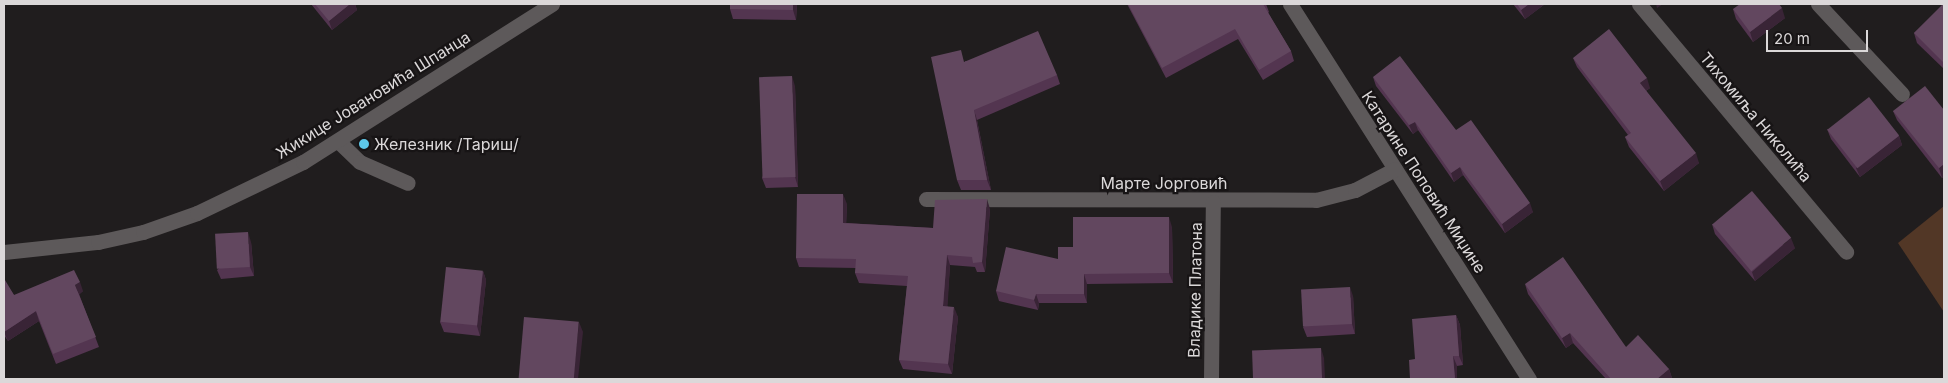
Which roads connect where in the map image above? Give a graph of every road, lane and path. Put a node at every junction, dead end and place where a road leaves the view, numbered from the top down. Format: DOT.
graph roads {
  1 [pos="552,4"];
  2 [pos="1290,4"];
  3 [pos="1639,4"];
  4 [pos="1818,4"];
  5 [pos="1902,94"];
  6 [pos="338,140"];
  7 [pos="1395,169"];
  8 [pos="408,184"];
  9 [pos="926,199"];
  10 [pos="1213,202"];
  11 [pos="4,252"];
  12 [pos="1846,252"];
  13 [pos="1211,379"];
  14 [pos="1529,379"];
  1 -- 6 [label="street, Жикице Јовановића Шпанца"];
  2 -- 7 [label="street, Катарине Поповић Миџине"];
  3 -- 12 [label="street, Тихомиља Николића"];
  4 -- 5 [label="street"];
  6 -- 8 [label="street"];
  6 -- 11 [label="street, Жикице Јовановића Шпанца"];
  7 -- 10 [label="street, Марте Јорговић"];
  7 -- 14 [label="street, Катарине Поповић Миџине"];
  9 -- 10 [label="street, Марте Јорговић"];
  10 -- 13 [label="street, Владике Платона"];
}
